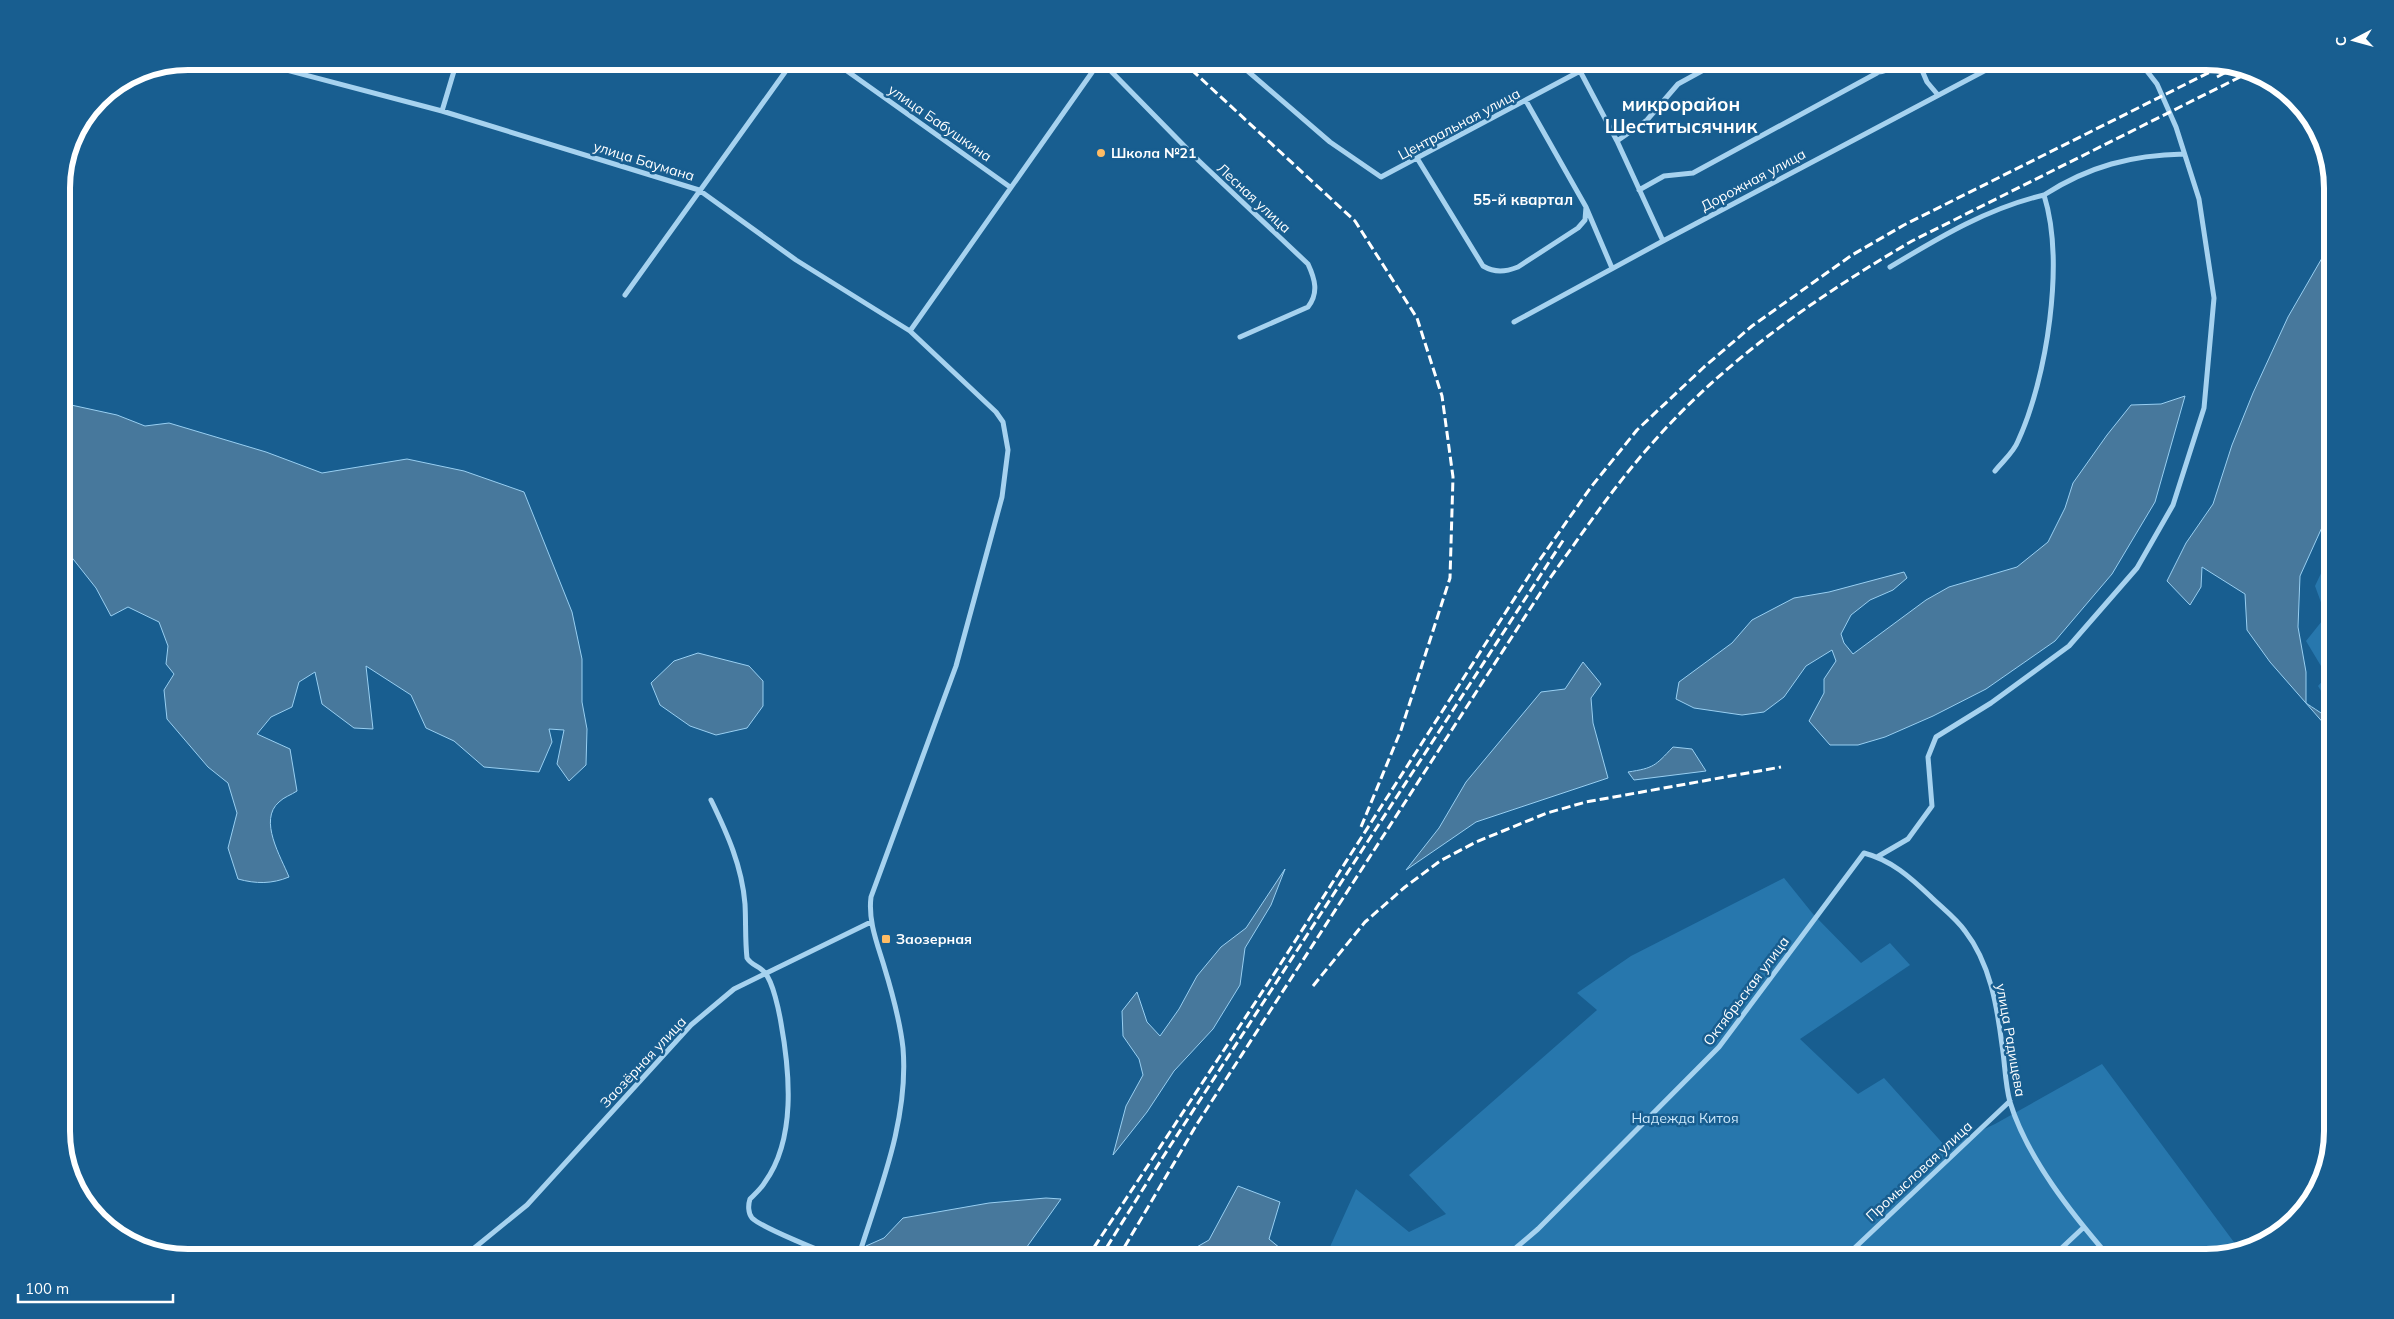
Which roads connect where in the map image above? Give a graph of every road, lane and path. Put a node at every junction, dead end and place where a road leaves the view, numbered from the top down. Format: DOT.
graph roads {
  1 [pos="286,70"];
  2 [pos="455,70"];
  3 [pos="786,70"];
  4 [pos="846,70"];
  5 [pos="1094,70"];
  6 [pos="1110,70"];
  7 [pos="1246,70"];
  8 [pos="1704,70"];
  9 [pos="1870,70"];
  10 [pos="1884,70"];
  11 [pos="1922,70"];
  12 [pos="1987,70"];
  13 [pos="2146,70"];
  14 [pos="1580,71"];
  15 [pos="1877,73"];
  16 [pos="1938,95"];
  17 [pos="1526,100"];
  18 [pos="442,111"];
  19 [pos="1616,141"];
  20 [pos="2184,154"];
  21 [pos="1417,158"];
  22 [pos="1010,186"];
  23 [pos="699,190"];
  24 [pos="1639,190"];
  25 [pos="2044,194"];
  26 [pos="1586,207"];
  27 [pos="1663,240"];
  28 [pos="1890,267"];
  29 [pos="1612,268"];
  30 [pos="625,295"];
  31 [pos="1514,322"];
  32 [pos="910,331"];
  33 [pos="1240,337"];
  34 [pos="1995,471"];
  35 [pos="711,800"];
  36 [pos="1864,854"];
  37 [pos="1877,857"];
  38 [pos="871,922"];
  39 [pos="765,972"];
  40 [pos="2010,1101"];
  41 [pos="2084,1227"];
  42 [pos="473,1249"];
  43 [pos="820,1249"];
  44 [pos="861,1249"];
  45 [pos="1515,1249"];
  46 [pos="1854,1249"];
  47 [pos="2061,1249"];
  48 [pos="2102,1249"];
  1 -- 18 [label="street, улица Баумана"];
  2 -- 18 [label="street"];
  3 -- 23 [label="street"];
  4 -- 22 [label="street, улица Бабушкина"];
  5 -- 22 [label="street"];
  6 -- 33 [label="street, Лесная улица"];
  7 -- 21 [label="street, Центральная улица"];
  8 -- 19 [label="street"];
  9 -- 15 [label="street"];
  10 -- 15 [label="street"];
  11 -- 16 [label="street"];
  12 -- 16 [label="street, Дорожная улица"];
  13 -- 20 [label="street"];
  14 -- 17 [label="street, Центральная улица"];
  14 -- 19 [label="street"];
  15 -- 24 [label="street"];
  16 -- 27 [label="street, Дорожная улица"];
  17 -- 21 [label="street, Центральная улица"];
  17 -- 26 [label="street"];
  18 -- 23 [label="street, улица Баумана"];
  19 -- 24 [label="street"];
  20 -- 25 [label="street"];
  20 -- 37 [label="street"];
  21 -- 26 [label="street"];
  22 -- 32 [label="street"];
  23 -- 30 [label="street"];
  23 -- 32 [label="street, улица Баумана"];
  24 -- 27 [label="street"];
  25 -- 28 [label="street"];
  25 -- 34 [label="street"];
  26 -- 29 [label="street"];
  27 -- 29 [label="street, Дорожная улица"];
  29 -- 31 [label="street, Дорожная улица"];
  32 -- 38 [label="street, улица Баумана"];
  35 -- 39 [label="street"];
  36 -- 37 [label="street, улица Радищева"];
  36 -- 45 [label="street, Октябрьская улица"];
  37 -- 40 [label="street, улица Радищева"];
  38 -- 39 [label="street, Заозёрная улица"];
  38 -- 44 [label="street"];
  39 -- 42 [label="street, Заозёрная улица"];
  39 -- 43 [label="street"];
  40 -- 41 [label="street, улица Радищева"];
  40 -- 46 [label="street, Промысловая улица"];
  41 -- 47 [label="street"];
  41 -- 48 [label="street, улица Радищева"];
}
